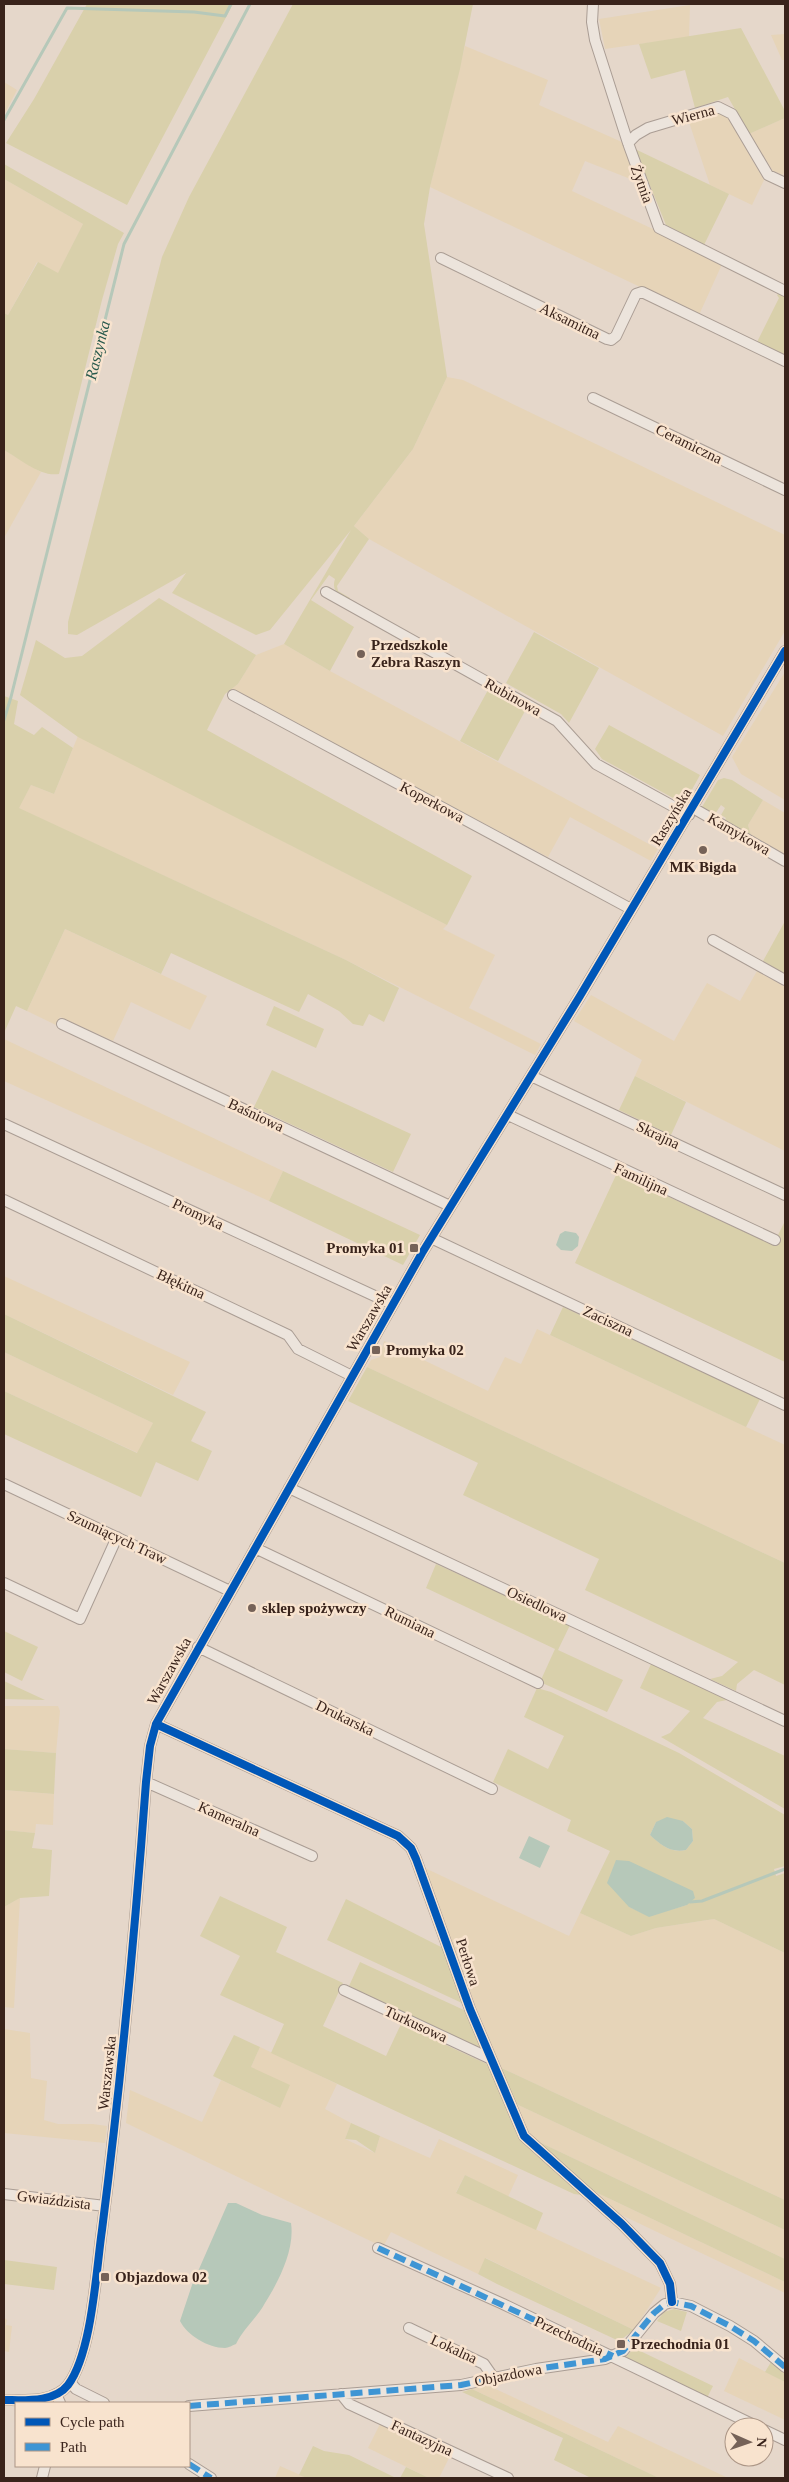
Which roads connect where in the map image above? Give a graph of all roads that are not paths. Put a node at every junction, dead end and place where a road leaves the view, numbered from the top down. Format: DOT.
graph roads {
  1 [pos="594,4"];
  2 [pos="628,143"];
  3 [pos="785,184"];
  4 [pos="440,258"];
  5 [pos="785,291"];
  6 [pos="785,361"];
  7 [pos="593,398"];
  8 [pos="785,490"];
  9 [pos="326,592"];
  10 [pos="785,651"];
  11 [pos="233,695"];
  12 [pos="691,811"];
  13 [pos="785,861"];
  14 [pos="631,909"];
  15 [pos="713,940"];
  16 [pos="785,980"];
  17 [pos="580,996"];
  18 [pos="62,1024"];
  19 [pos="531,1076"];
  20 [pos="508,1115"];
  21 [pos="4,1124"];
  22 [pos="785,1195"];
  23 [pos="4,1200"];
  24 [pos="450,1206"];
  25 [pos="431,1238"];
  26 [pos="774,1240"];
  27 [pos="392,1304"];
  28 [pos="352,1376"];
  29 [pos="785,1405"];
  30 [pos="4,1484"];
  31 [pos="289,1488"];
  32 [pos="117,1537"];
  33 [pos="255,1548"];
  34 [pos="4,1583"];
  35 [pos="230,1590"];
  36 [pos="198,1648"];
  37 [pos="538,1683"];
  38 [pos="785,1721"];
  39 [pos="156,1724"];
  40 [pos="146,1782"];
  41 [pos="492,1789"];
  42 [pos="312,1856"];
  43 [pos="344,1990"];
  44 [pos="489,2058"];
  45 [pos="4,2194"];
  46 [pos="105,2206"];
  47 [pos="378,2248"];
  48 [pos="672,2302"];
  49 [pos="409,2328"];
  50 [pos="613,2356"];
  51 [pos="785,2367"];
  52 [pos="493,2376"];
  53 [pos="70,2382"];
  54 [pos="341,2394"];
  55 [pos="58,2398"];
  56 [pos="4,2400"];
  57 [pos="102,2402"];
  58 [pos="190,2406"];
  59 [pos="738,2417"];
  60 [pos="190,2465"];
  61 [pos="211,2478"];
  62 [pos="508,2478"];
  1 -- 2 [label="street, Żytnia"];
  2 -- 3 [label="street, Wierna"];
  2 -- 5 [label="street, Żytnia"];
  4 -- 6 [label="street, Aksamitna"];
  7 -- 8 [label="street, Ceramiczna"];
  9 -- 12 [label="street, Rubinowa"];
  10 -- 12 [label="street, Raszyńska"];
  11 -- 14 [label="street, Koperkowa"];
  12 -- 13 [label="street, Kamykowa"];
  12 -- 14 [label="street, Raszyńska"];
  14 -- 17 [label="street, Raszyńska"];
  15 -- 16 [label="street"];
  17 -- 19 [label="street, Warszawska"];
  18 -- 24 [label="street, Baśniowa"];
  19 -- 20 [label="street, Warszawska"];
  19 -- 22 [label="street, Skrajna"];
  20 -- 24 [label="street, Warszawska"];
  20 -- 26 [label="street, Familijna"];
  21 -- 27 [label="street, Promyka"];
  23 -- 28 [label="street, Błękitna"];
  24 -- 25 [label="street, Warszawska"];
  25 -- 27 [label="street, Warszawska"];
  25 -- 29 [label="street, Zaciszna"];
  27 -- 28 [label="street, Warszawska"];
  28 -- 31 [label="street, Warszawska"];
  30 -- 32 [label="street, Szumiących Traw"];
  31 -- 33 [label="street, Warszawska"];
  31 -- 38 [label="street, Osiedlowa"];
  32 -- 34 [label="street"];
  32 -- 35 [label="street, Szumiących Traw"];
  33 -- 35 [label="street, Warszawska"];
  33 -- 37 [label="street, Rumiana"];
  35 -- 36 [label="street, Warszawska"];
  36 -- 39 [label="street, Warszawska"];
  36 -- 41 [label="street, Drukarska"];
  39 -- 40 [label="street, Warszawska"];
  39 -- 44 [label="street, Perłowa"];
  40 -- 42 [label="street, Kameralna"];
  40 -- 46 [label="street, Warszawska"];
  43 -- 44 [label="street, Turkusowa"];
  44 -- 48 [label="street, Perłowa"];
  45 -- 46 [label="street, Gwiaździsta"];
  46 -- 53 [label="street, Warszawska"];
  47 -- 50 [label="street, Przechodnia"];
  48 -- 50 [label="street, Objazdowa"];
  48 -- 51 [label="street"];
  49 -- 52 [label="street, Lokalna"];
  50 -- 52 [label="street, Objazdowa"];
  50 -- 59 [label="street, Przechodnia"];
  52 -- 54 [label="street, Objazdowa"];
  53 -- 55 [label="street, Warszawska"];
  53 -- 57 [label="street"];
  54 -- 58 [label="street, Objazdowa"];
  54 -- 62 [label="street, Fantazyjna"];
  55 -- 56 [label="street, Warszawska"];
  60 -- 61 [label="street"];
}
